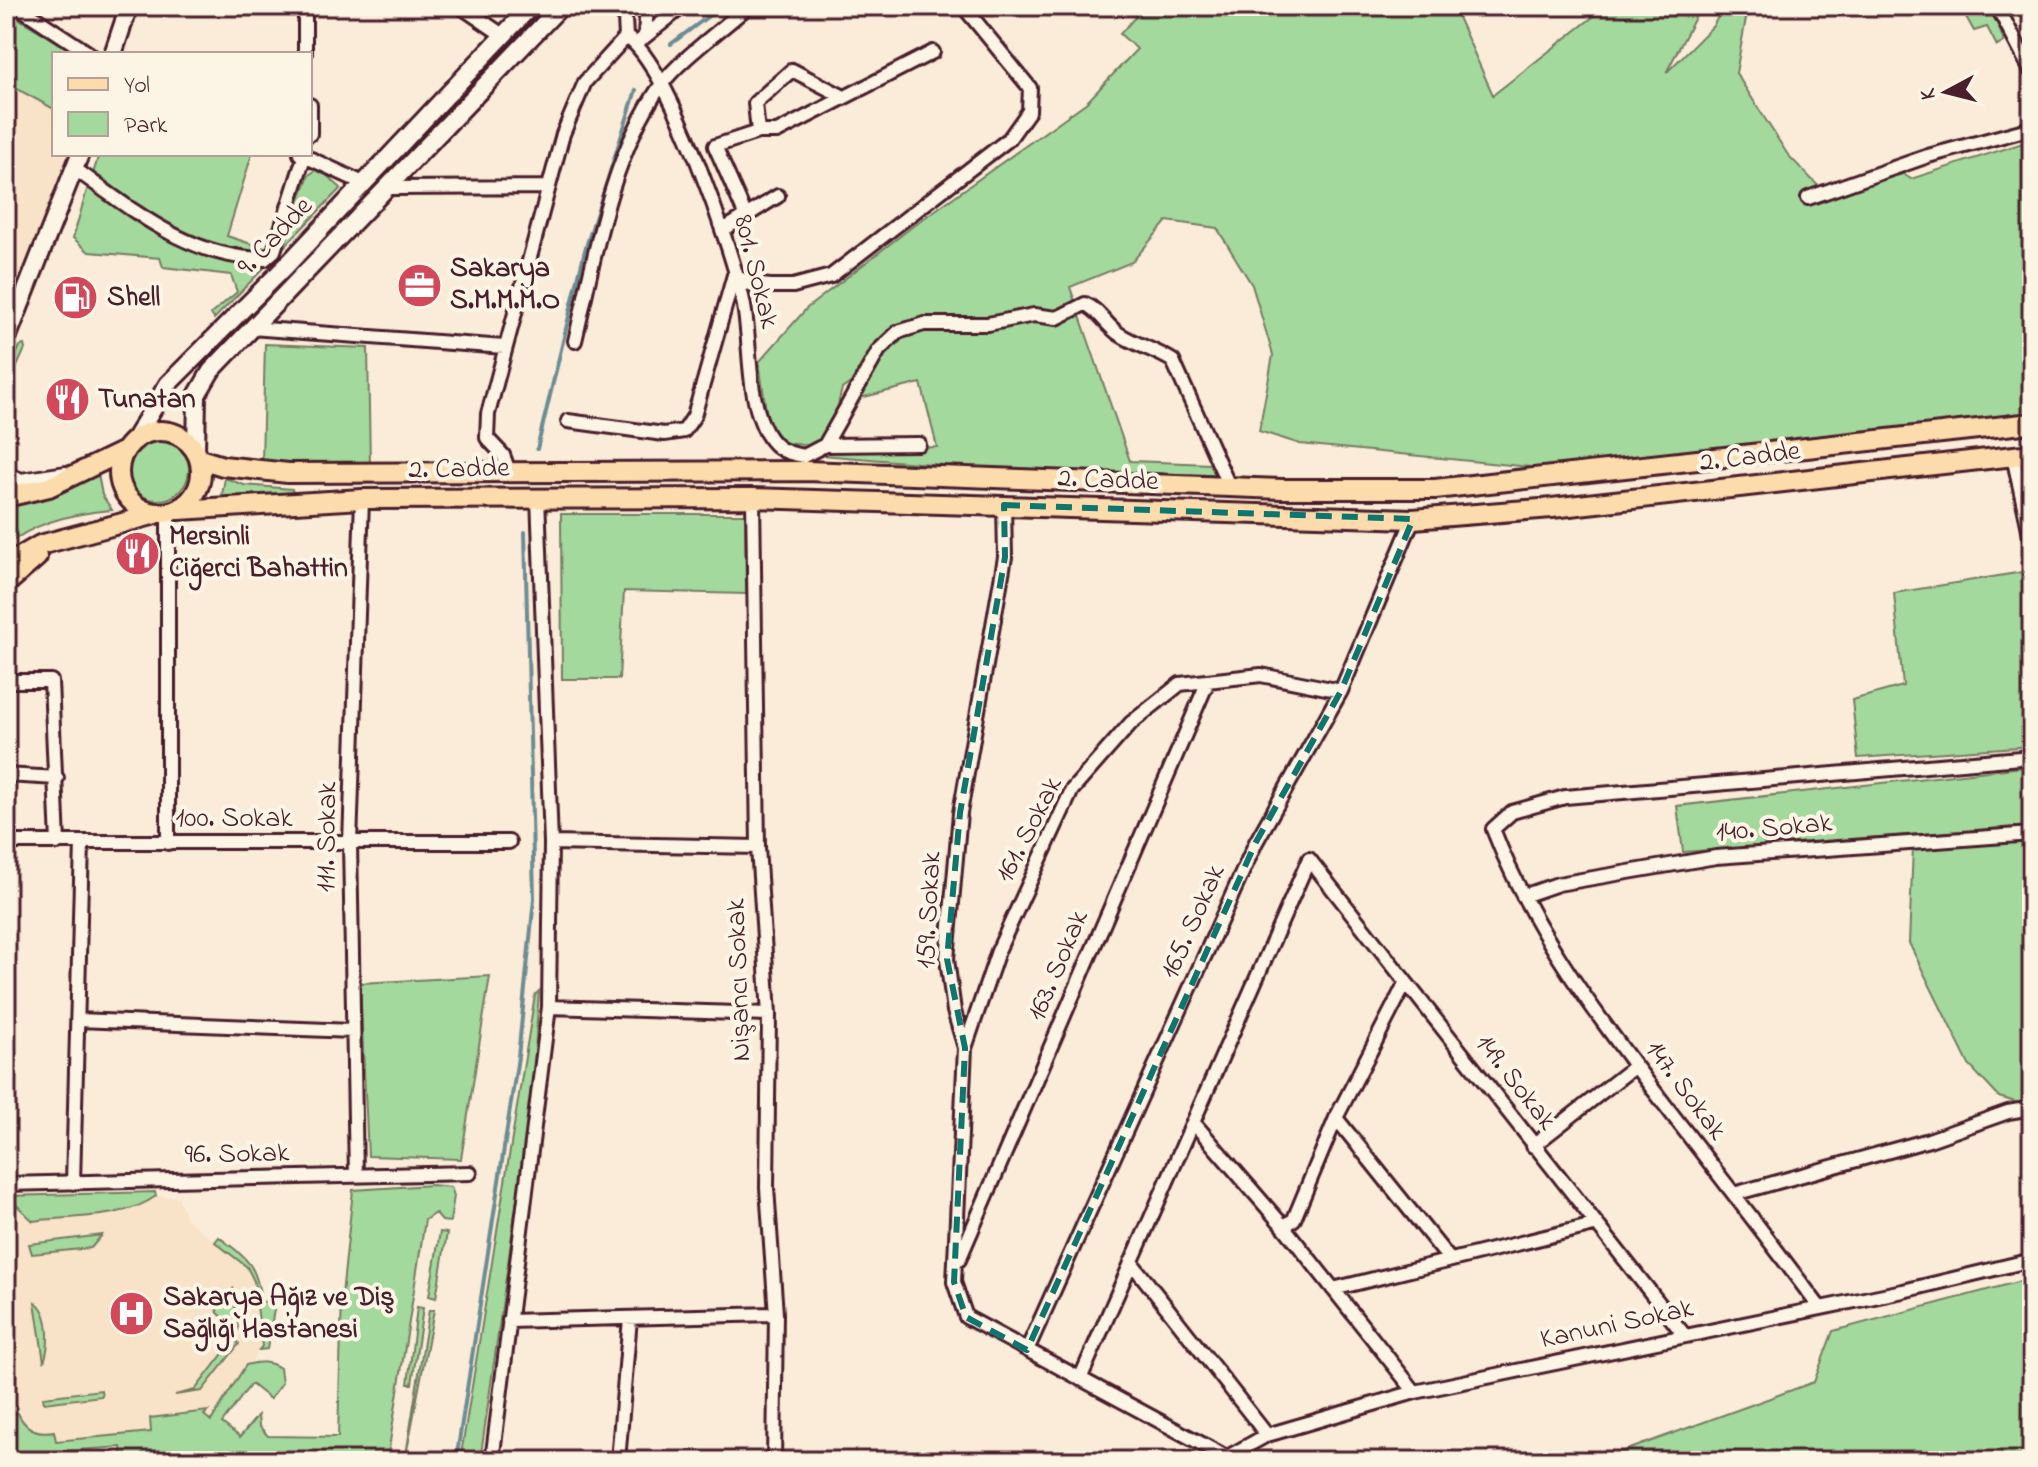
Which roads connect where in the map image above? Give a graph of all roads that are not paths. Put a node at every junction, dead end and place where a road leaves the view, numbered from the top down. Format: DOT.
graph roads {
  1 [pos="17,6"];
  2 [pos="129,6"];
  3 [pos="305,6"];
  4 [pos="460,6"];
  5 [pos="531,6"];
  6 [pos="561,6"];
  7 [pos="615,6"];
  8 [pos="647,6"];
  9 [pos="669,6"];
  10 [pos="683,6"];
  11 [pos="748,6"];
  12 [pos="963,6"];
  13 [pos="1997,6"];
  14 [pos="662,22"];
  15 [pos="504,36"];
  16 [pos="636,38"];
  17 [pos="87,52"];
  18 [pos="114,52"];
  19 [pos="305,52"];
  20 [pos="933,52"];
  21 [pos="2032,73"];
  22 [pos="662,83"];
  23 [pos="842,96"];
  24 [pos="2032,128"];
  25 [pos="758,132"];
  26 [pos="303,156"];
  27 [pos="305,156"];
  28 [pos="77,161"];
  29 [pos="363,183"];
  30 [pos="546,187"];
  31 [pos="391,188"];
  32 [pos="778,196"];
  33 [pos="1808,198"];
  34 [pos="745,214"];
  35 [pos="723,230"];
  36 [pos="734,275"];
  37 [pos="251,328"];
  38 [pos="6,341"];
  39 [pos="575,341"];
  40 [pos="504,347"];
  41 [pos="568,421"];
  42 [pos="2032,423"];
  43 [pos="919,444"];
  44 [pos="129,445"];
  45 [pos="825,445"];
  46 [pos="2032,454"];
  47 [pos="198,455"];
  48 [pos="2013,456"];
  49 [pos="805,464"];
  50 [pos="509,471"];
  51 [pos="75,474"];
  52 [pos="6,476"];
  53 [pos="1229,486"];
  54 [pos="6,497"];
  55 [pos="538,497"];
  56 [pos="753,498"];
  57 [pos="362,499"];
  58 [pos="1004,505"];
  59 [pos="167,512"];
  60 [pos="1413,519"];
  61 [pos="54,541"];
  62 [pos="2032,543"];
  63 [pos="6,565"];
  64 [pos="6,584"];
  65 [pos="6,681"];
  66 [pos="1208,681"];
  67 [pos="1341,691"];
  68 [pos="2032,757"];
  69 [pos="6,775"];
  70 [pos="57,778"];
  71 [pos="2032,834"];
  72 [pos="6,842"];
  73 [pos="509,842"];
  74 [pos="58,843"];
  75 [pos="82,843"];
  76 [pos="168,843"];
  77 [pos="350,843"];
  78 [pos="551,843"];
  79 [pos="758,847"];
  80 [pos="1523,896"];
  81 [pos="1406,982"];
  82 [pos="549,1007"];
  83 [pos="769,1014"];
  84 [pos="78,1020"];
  85 [pos="353,1031"];
  86 [pos="965,1048"];
  87 [pos="1635,1066"];
  88 [pos="2032,1108"];
  89 [pos="1336,1118"];
  90 [pos="1193,1122"];
  91 [pos="1533,1146"];
  92 [pos="470,1173"];
  93 [pos="356,1176"];
  94 [pos="73,1183"];
  95 [pos="6,1184"];
  96 [pos="1734,1194"];
  97 [pos="1594,1225"];
  98 [pos="1284,1227"];
  99 [pos="1450,1260"];
  100 [pos="2032,1260"];
  101 [pos="1131,1262"];
  102 [pos="955,1270"];
  103 [pos="1333,1289"];
  104 [pos="1820,1308"];
  105 [pos="776,1314"];
  106 [pos="630,1318"];
  107 [pos="509,1321"];
  108 [pos="1685,1336"];
  109 [pos="1027,1350"];
  110 [pos="1080,1379"];
  111 [pos="1415,1392"];
  112 [pos="1267,1435"];
  113 [pos="1224,1459"];
  114 [pos="91,1461"];
  115 [pos="112,1461"];
  116 [pos="492,1461"];
  117 [pos="618,1461"];
  118 [pos="774,1461"];
  1 -- 17 [label="street"];
  2 -- 18 [label="main road"];
  3 -- 19 [label="street"];
  4 -- 15 [label="street"];
  5 -- 15 [label="main road, 9. Cadde"];
  6 -- 31 [label="main road, 9. Cadde"];
  7 -- 16 [label="street, 801. Sokak"];
  8 -- 16 [label="street"];
  9 -- 14 [label="street"];
  10 -- 14 [label="street"];
  11 -- 22 [label="street"];
  12 -- 36 [label="street"];
  13 -- 21 [label="street"];
  14 -- 16 [label="street"];
  15 -- 29 [label="main road, 9. Cadde"];
  16 -- 22 [label="street, 801. Sokak"];
  16 -- 30 [label="street"];
  20 -- 23 [label="street"];
  22 -- 35 [label="street, 801. Sokak"];
  22 -- 39 [label="street"];
  23 -- 25 [label="street"];
  23 -- 25 [label="street"];
  24 -- 33 [label="street"];
  25 -- 34 [label="street"];
  26 -- 28 [label="street"];
  27 -- 29 [label="street"];
  28 -- 38 [label="main road"];
  29 -- 44 [label="main road, 9. Cadde"];
  30 -- 31 [label="street"];
  30 -- 40 [label="street"];
  31 -- 37 [label="main road, 9. Cadde"];
  32 -- 34 [label="street"];
  34 -- 35 [label="street"];
  35 -- 36 [label="street, 801. Sokak"];
  36 -- 41 [label="street"];
  36 -- 49 [label="street, 801. Sokak"];
  37 -- 40 [label="street"];
  37 -- 47 [label="main road, 9. Cadde"];
  40 -- 50 [label="street"];
  42 -- 53 [label="main road, 2. Cadde"];
  43 -- 45 [label="street"];
  44 -- 47 [label="main road"];
  44 -- 51 [label="main road"];
  44 -- 59 [label="main road"];
  45 -- 49 [label="street"];
  45 -- 53 [label="street"];
  46 -- 48 [label="main road, 2. Cadde"];
  47 -- 50 [label="main road, 2. Cadde"];
  47 -- 59 [label="main road"];
  48 -- 60 [label="main road, 2. Cadde"];
  48 -- 62 [label="street"];
  49 -- 50 [label="main road, 2. Cadde"];
  49 -- 53 [label="main road, 2. Cadde"];
  51 -- 52 [label="main road"];
  51 -- 54 [label="main road"];
  55 -- 56 [label="main road, 2. Cadde"];
  55 -- 57 [label="main road, 2. Cadde"];
  55 -- 78 [label="street"];
  56 -- 58 [label="main road, 2. Cadde"];
  56 -- 79 [label="street, Nişancı Sokak"];
  57 -- 59 [label="main road, 2. Cadde"];
  57 -- 77 [label="street, 111. Sokak"];
  58 -- 60 [label="main road, 2. Cadde"];
  58 -- 86 [label="street, 159. Sokak"];
  59 -- 61 [label="main road, 2. Cadde"];
  59 -- 76 [label="street"];
  60 -- 67 [label="street, 165. Sokak"];
  61 -- 63 [label="main road, 2. Cadde"];
  61 -- 64 [label="main road"];
  65 -- 70 [label="street"];
  66 -- 67 [label="street, 161. Sokak"];
  66 -- 86 [label="street, 161. Sokak"];
  66 -- 102 [label="street, 163. Sokak"];
  67 -- 109 [label="street, 165. Sokak"];
  68 -- 80 [label="street, 147. Sokak"];
  69 -- 70 [label="street"];
  70 -- 74 [label="street"];
  71 -- 80 [label="street, 140. Sokak"];
  72 -- 74 [label="street, 100. Sokak"];
  73 -- 77 [label="street, 100. Sokak"];
  74 -- 75 [label="street, 100. Sokak"];
  75 -- 76 [label="street, 100. Sokak"];
  75 -- 84 [label="street"];
  76 -- 77 [label="street, 100. Sokak"];
  77 -- 85 [label="street, 111. Sokak"];
  78 -- 79 [label="street"];
  78 -- 82 [label="street"];
  79 -- 83 [label="street, Nişancı Sokak"];
  80 -- 87 [label="street, 147. Sokak"];
  81 -- 89 [label="street"];
  81 -- 90 [label="street, 149. Sokak"];
  81 -- 91 [label="street, 149. Sokak"];
  82 -- 83 [label="street"];
  82 -- 107 [label="street"];
  83 -- 105 [label="street, Nişancı Sokak"];
  84 -- 85 [label="street"];
  84 -- 94 [label="street"];
  85 -- 93 [label="street, 111. Sokak"];
  86 -- 102 [label="street, 159. Sokak"];
  87 -- 91 [label="street"];
  87 -- 96 [label="street, 147. Sokak"];
  88 -- 96 [label="street"];
  89 -- 98 [label="street"];
  89 -- 99 [label="street"];
  90 -- 98 [label="street"];
  90 -- 101 [label="street"];
  91 -- 97 [label="street, 149. Sokak"];
  92 -- 93 [label="street, 96. Sokak"];
  93 -- 94 [label="street, 96. Sokak"];
  94 -- 95 [label="street, 96. Sokak"];
  96 -- 104 [label="street, 147. Sokak"];
  97 -- 99 [label="street"];
  97 -- 108 [label="street, 149. Sokak"];
  98 -- 103 [label="street"];
  99 -- 103 [label="street"];
  100 -- 104 [label="street, Kanuni Sokak"];
  101 -- 110 [label="street"];
  101 -- 112 [label="street"];
  102 -- 109 [label="street, 159. Sokak"];
  103 -- 111 [label="street"];
  104 -- 108 [label="street, Kanuni Sokak"];
  105 -- 106 [label="street"];
  105 -- 118 [label="street, Nişancı Sokak"];
  106 -- 107 [label="street"];
  106 -- 117 [label="street"];
  107 -- 116 [label="street"];
  108 -- 111 [label="street, Kanuni Sokak"];
  109 -- 110 [label="street"];
  110 -- 113 [label="street"];
  111 -- 112 [label="street, Kanuni Sokak"];
  112 -- 113 [label="street, Kanuni Sokak"];
  114 -- 115 [label="street"];
}
